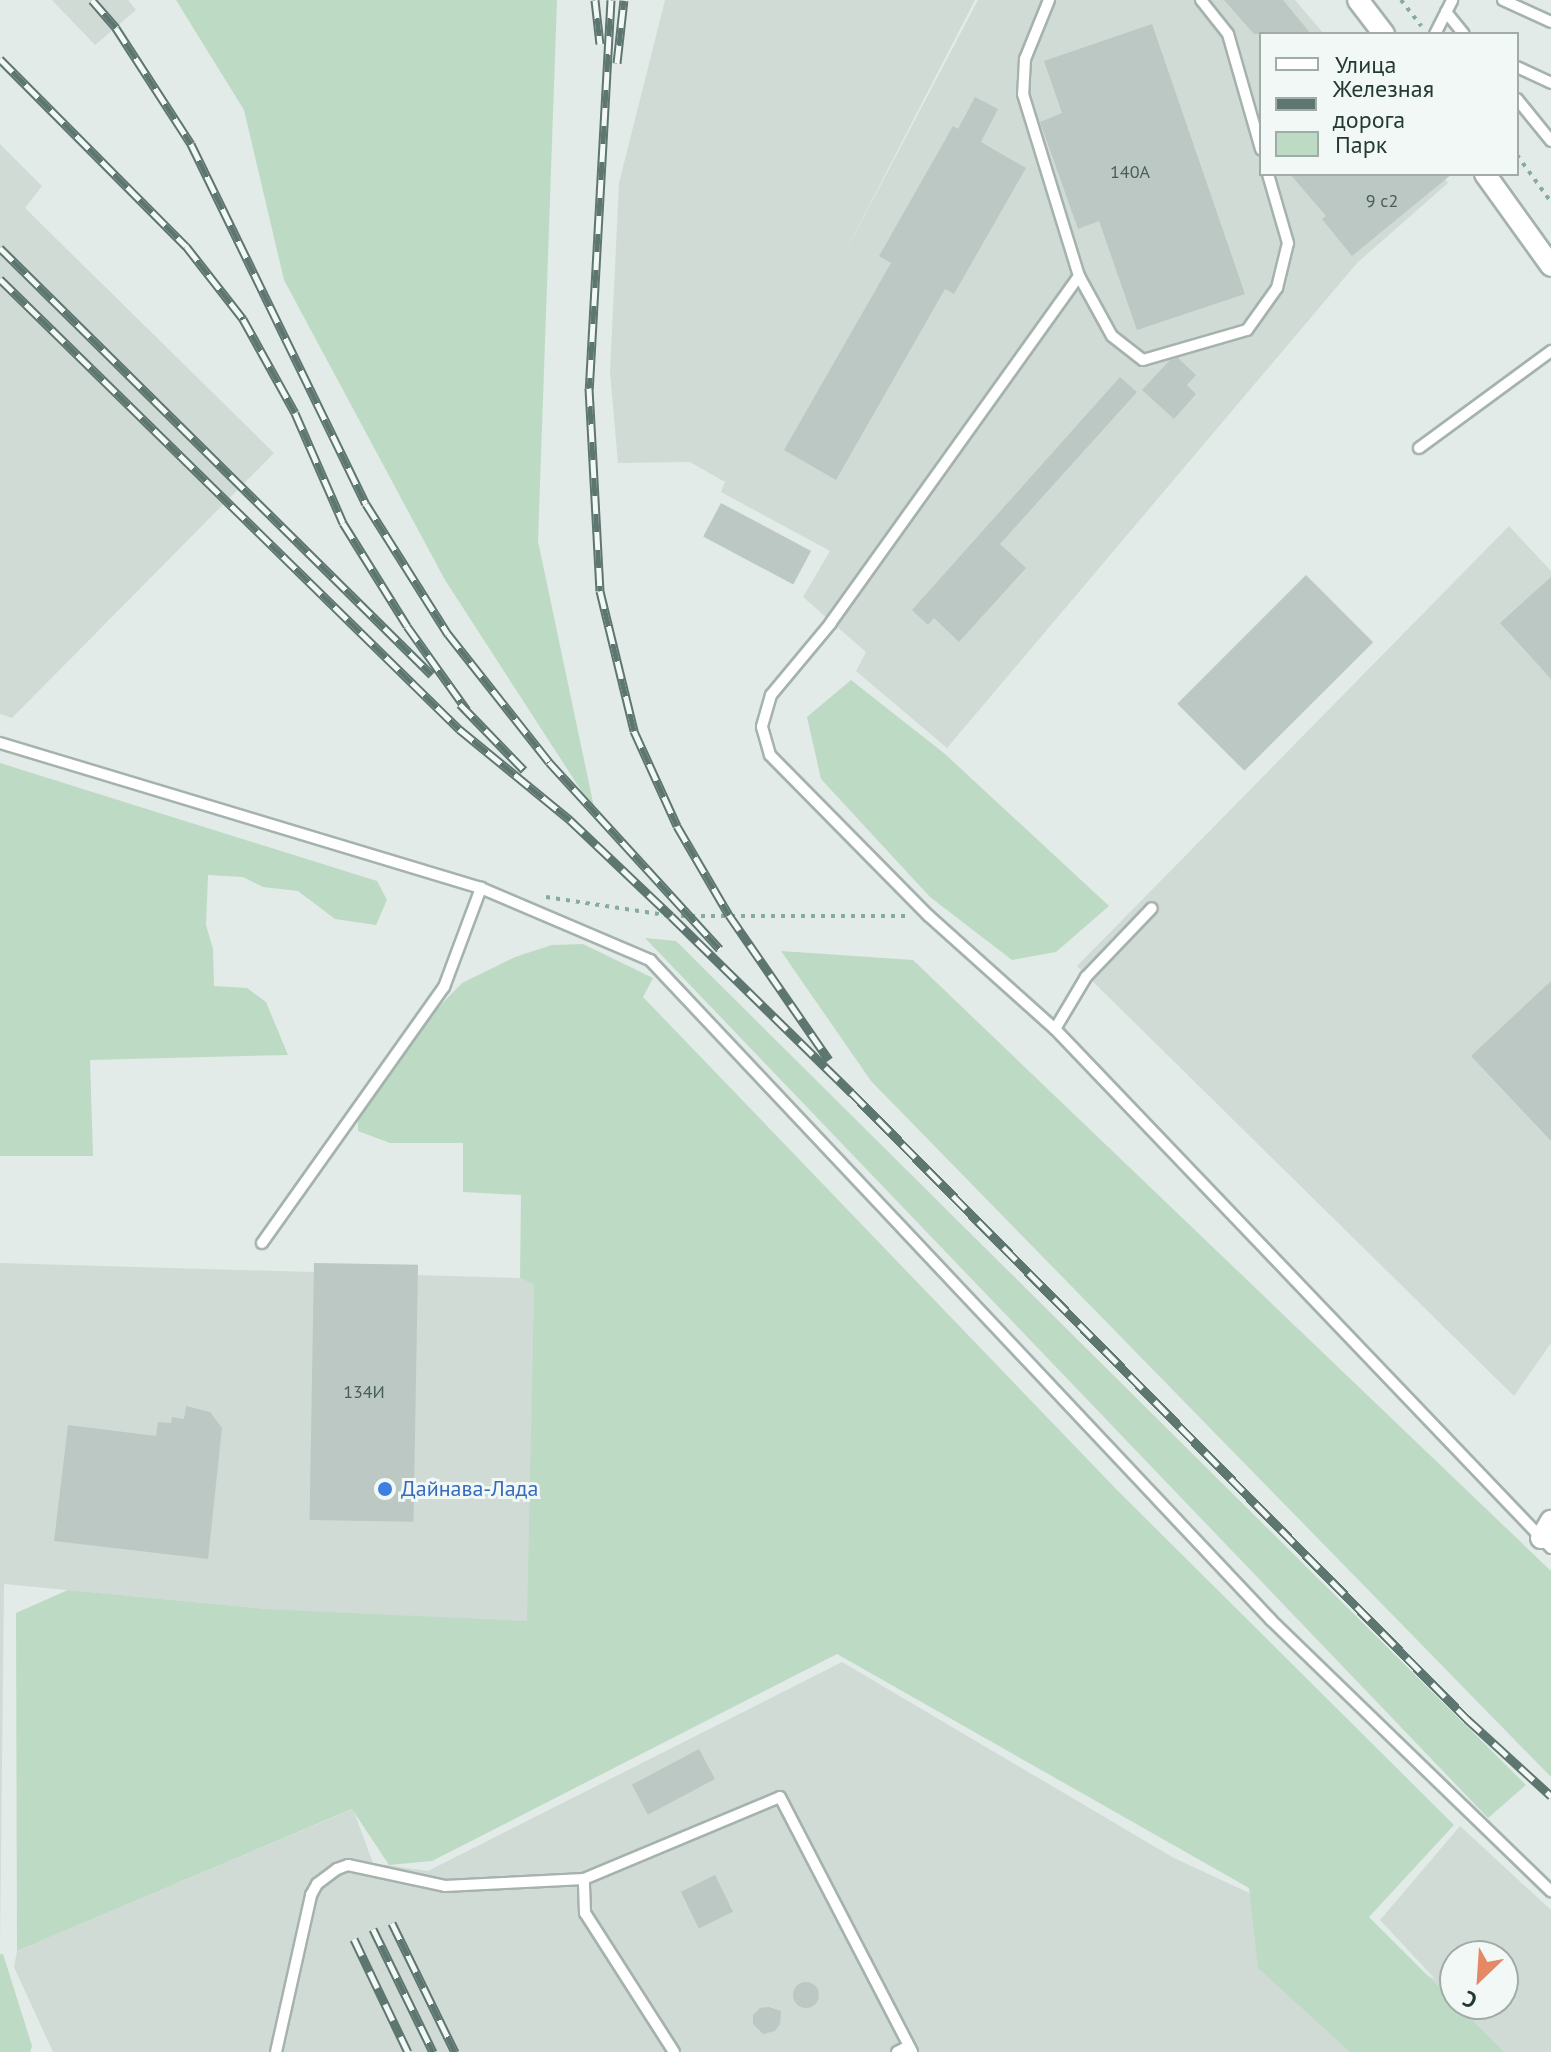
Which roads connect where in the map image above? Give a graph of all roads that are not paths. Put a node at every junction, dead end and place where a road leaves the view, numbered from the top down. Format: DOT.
graph roads {
  1 [pos="1049,0"];
  2 [pos="1201,0"];
  3 [pos="1358,0"];
  4 [pos="1452,0"];
  5 [pos="1503,0"];
  6 [pos="1446,12"];
  7 [pos="1551,22"];
  8 [pos="1382,32"];
  9 [pos="1436,32"];
  10 [pos="1462,32"];
  11 [pos="1519,68"];
  12 [pos="1551,83"];
  13 [pos="1519,101"];
  14 [pos="1551,141"];
  15 [pos="1259,142"];
  16 [pos="1269,176"];
  17 [pos="1487,176"];
  18 [pos="1549,259"];
  19 [pos="1079,276"];
  20 [pos="1551,351"];
  21 [pos="1419,448"];
  22 [pos="0,743"];
  23 [pos="481,888"];
  24 [pos="1152,908"];
  25 [pos="1055,1029"];
  26 [pos="262,1243"];
  27 [pos="1548,1536"];
  28 [pos="584,1879"];
  29 [pos="1551,1891"];
  30 [pos="910,2049"];
  31 [pos="276,2052"];
  32 [pos="674,2052"];
  33 [pos="897,2052"];
  1 -- 19 [label="lane"];
  2 -- 15 [label="lane"];
  3 -- 8 [label="street"];
  4 -- 6 [label="lane"];
  5 -- 7 [label="lane"];
  6 -- 9 [label="lane"];
  6 -- 10 [label="lane"];
  11 -- 12 [label="lane"];
  13 -- 14 [label="lane"];
  16 -- 19 [label="lane"];
  17 -- 18 [label="street"];
  19 -- 25 [label="lane"];
  20 -- 21 [label="lane"];
  22 -- 23 [label="lane"];
  23 -- 26 [label="lane"];
  23 -- 29 [label="lane"];
  24 -- 25 [label="lane"];
  25 -- 27 [label="lane"];
  28 -- 30 [label="lane"];
  28 -- 31 [label="lane"];
  28 -- 32 [label="lane"];
  30 -- 33 [label="lane"];
}
